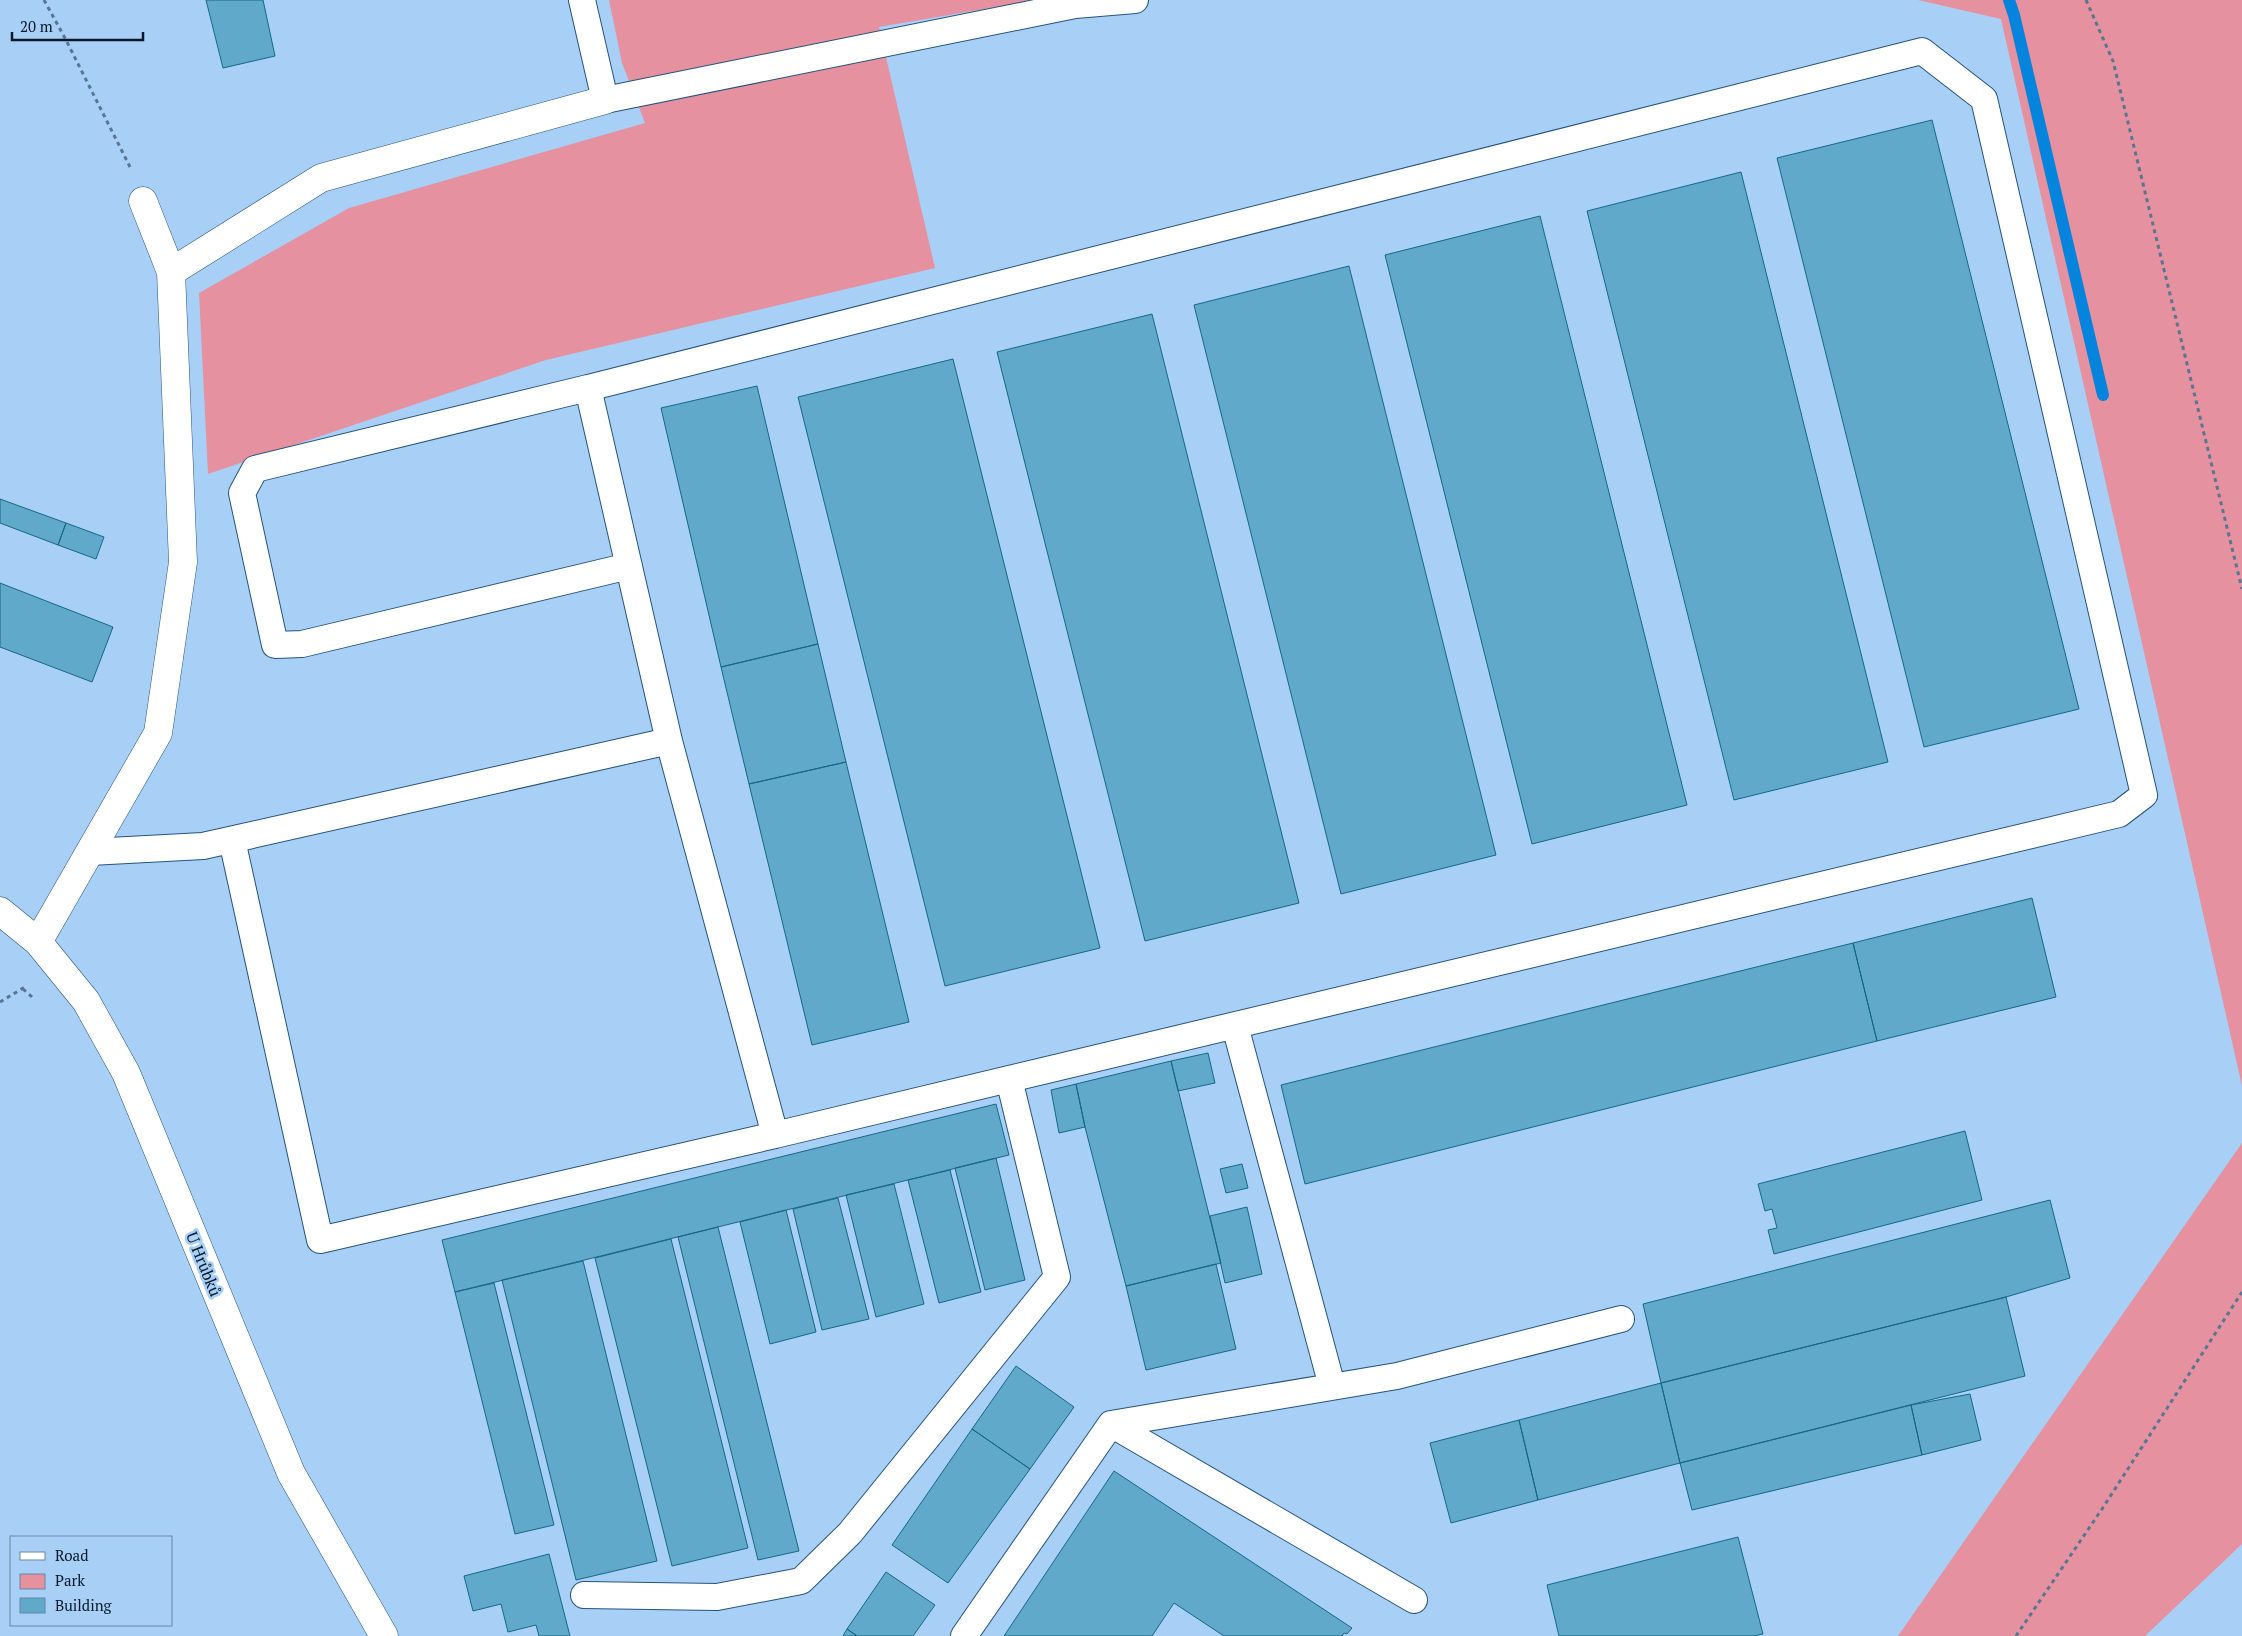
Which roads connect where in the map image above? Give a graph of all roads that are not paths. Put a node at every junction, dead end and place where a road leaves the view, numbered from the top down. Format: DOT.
graph roads {
  1 [pos="582,0"];
  2 [pos="1135,0"];
  3 [pos="606,100"];
  4 [pos="143,201"];
  5 [pos="171,272"];
  6 [pos="588,388"];
  7 [pos="629,566"];
  8 [pos="669,741"];
  9 [pos="232,840"];
  10 [pos="90,852"];
  11 [pos="0,911"];
  12 [pos="38,942"];
  13 [pos="1236,1026"];
  14 [pos="1009,1079"];
  15 [pos="775,1135"];
  16 [pos="1622,1319"];
  17 [pos="1332,1386"];
  18 [pos="1111,1424"];
  19 [pos="584,1595"];
  20 [pos="1414,1600"];
  21 [pos="384,1636"];
  22 [pos="964,1636"];
  1 -- 3 [label="lane"];
  2 -- 3 [label="lane"];
  3 -- 5 [label="street"];
  4 -- 5 [label="street"];
  5 -- 10 [label="street"];
  6 -- 7 [label="lane"];
  6 -- 7 [label="lane"];
  6 -- 13 [label="lane"];
  7 -- 8 [label="lane"];
  8 -- 9 [label="lane"];
  8 -- 15 [label="lane"];
  9 -- 10 [label="lane"];
  9 -- 15 [label="lane"];
  10 -- 12 [label="street"];
  11 -- 12 [label="street, U Hrůbků"];
  12 -- 21 [label="street, U Hrůbků"];
  13 -- 14 [label="lane"];
  13 -- 17 [label="lane"];
  14 -- 15 [label="lane"];
  14 -- 19 [label="lane"];
  16 -- 17 [label="lane"];
  17 -- 18 [label="lane"];
  18 -- 20 [label="lane"];
  18 -- 22 [label="lane"];
}
